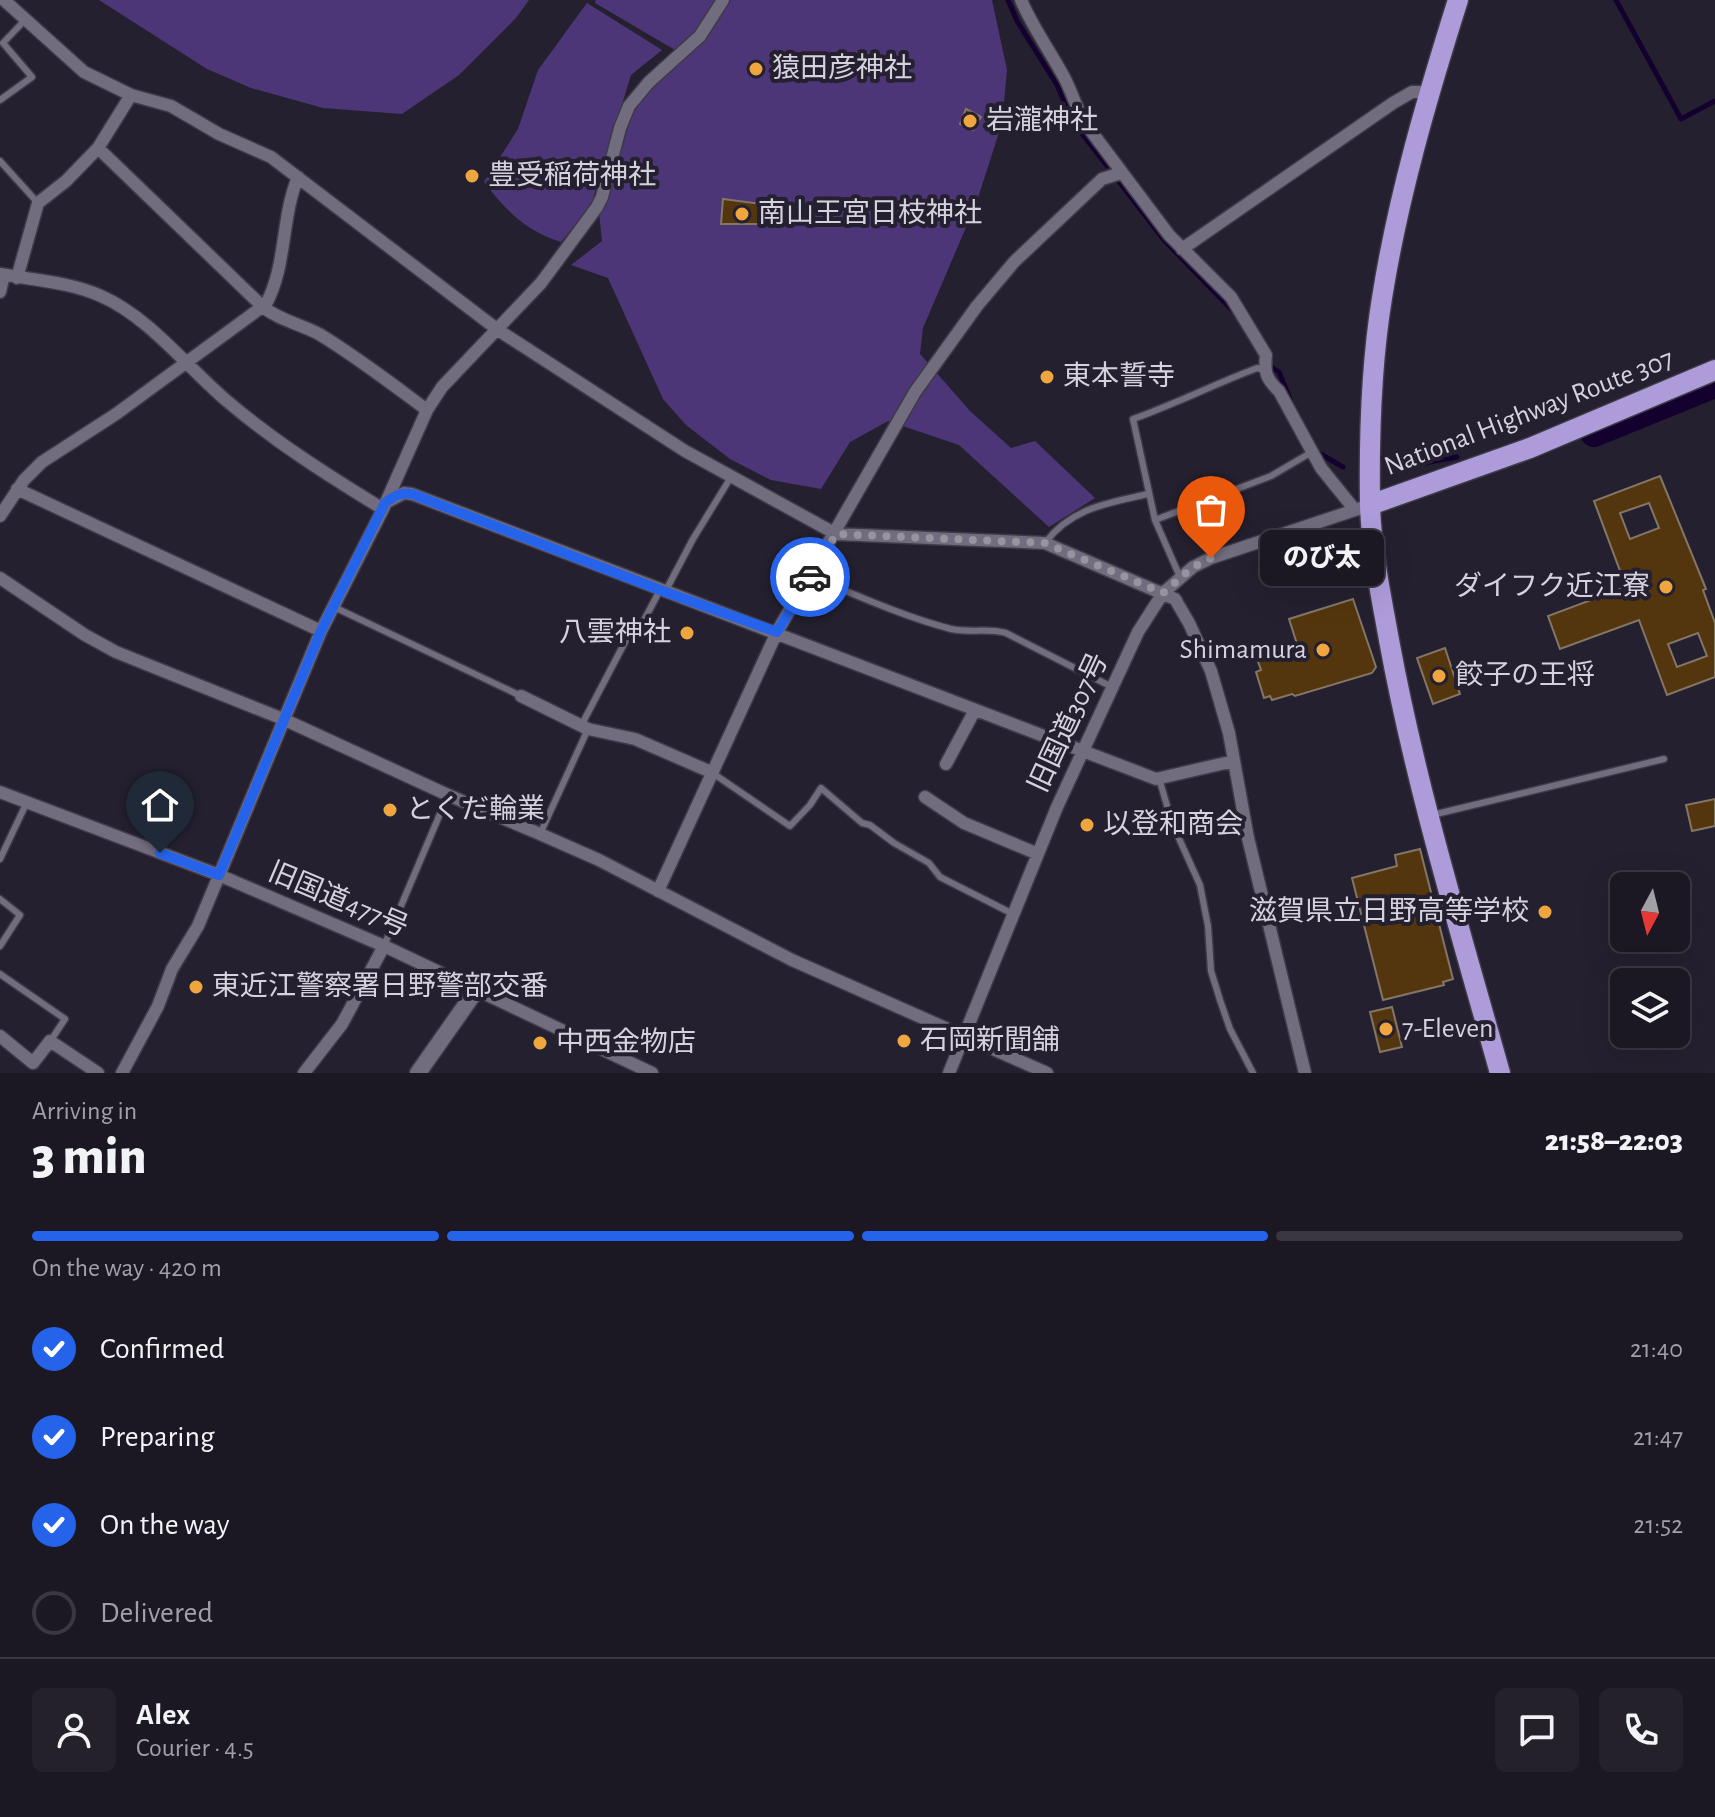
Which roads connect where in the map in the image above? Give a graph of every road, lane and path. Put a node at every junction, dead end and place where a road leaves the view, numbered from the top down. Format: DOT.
graph roads {
  1 [pos="4,0"];
  2 [pos="723,0"];
  3 [pos="1021,0"];
  4 [pos="1458,0"];
  5 [pos="25,20"];
  6 [pos="1428,92"];
  7 [pos="131,95"];
  8 [pos="0,100"];
  9 [pos="98,148"];
  10 [pos="0,161"];
  11 [pos="1121,173"];
  12 [pos="298,177"];
  13 [pos="38,203"];
  14 [pos="1182,249"];
  15 [pos="7,276"];
  16 [pos="0,292"];
  17 [pos="263,307"];
  18 [pos="498,330"];
  19 [pos="186,365"];
  20 [pos="1265,365"];
  21 [pos="1715,370"];
  22 [pos="427,410"];
  23 [pos="1312,452"];
  24 [pos="731,476"];
  25 [pos="17,489"];
  26 [pos="1148,494"];
  27 [pos="384,506"];
  28 [pos="1362,508"];
  29 [pos="0,516"];
  30 [pos="1155,520"];
  31 [pos="836,534"];
  32 [pos="1045,543"];
  33 [pos="810,576"];
  34 [pos="1180,577"];
  35 [pos="0,578"];
  36 [pos="663,591"];
  37 [pos="1163,593"];
  38 [pos="334,607"];
  39 [pos="321,631"];
  40 [pos="777,632"];
  41 [pos="1112,687"];
  42 [pos="521,696"];
  43 [pos="975,710"];
  44 [pos="283,719"];
  45 [pos="584,727"];
  46 [pos="1082,752"];
  47 [pos="1664,759"];
  48 [pos="1234,761"];
  49 [pos="946,764"];
  50 [pos="711,772"];
  51 [pos="1159,778"];
  52 [pos="0,792"];
  53 [pos="448,795"];
  54 [pos="925,797"];
  55 [pos="27,802"];
  56 [pos="1429,816"];
  57 [pos="540,834"];
  58 [pos="1038,854"];
  59 [pos="0,859"];
  60 [pos="219,875"];
  61 [pos="658,891"];
  62 [pos="0,899"];
  63 [pos="1013,914"];
  64 [pos="0,946"];
  65 [pos="384,946"];
  66 [pos="0,974"];
  67 [pos="477,989"];
  68 [pos="0,1036"];
  69 [pos="965,1038"];
  70 [pos="50,1041"];
  71 [pos="98,1073"];
  72 [pos="122,1073"];
  73 [pos="304,1073"];
  74 [pos="418,1073"];
  75 [pos="652,1073"];
  76 [pos="949,1073"];
  77 [pos="1047,1073"];
  78 [pos="1253,1073"];
  79 [pos="1305,1073"];
  80 [pos="1500,1073"];
  1 -- 5 [label="street"];
  2 -- 18 [label="street"];
  3 -- 11 [label="street"];
  4 -- 6 [label="highway"];
  5 -- 7 [label="street"];
  5 -- 8 [label="lane"];
  6 -- 14 [label="street"];
  6 -- 28 [label="highway"];
  7 -- 9 [label="street"];
  7 -- 12 [label="street"];
  9 -- 13 [label="street"];
  9 -- 17 [label="street"];
  10 -- 13 [label="lane"];
  11 -- 14 [label="street"];
  11 -- 31 [label="street"];
  12 -- 17 [label="street"];
  12 -- 18 [label="street"];
  13 -- 15 [label="street"];
  14 -- 20 [label="street"];
  15 -- 16 [label="street"];
  15 -- 19 [label="street"];
  17 -- 19 [label="street"];
  17 -- 22 [label="street"];
  18 -- 22 [label="street"];
  18 -- 24 [label="street"];
  19 -- 25 [label="street"];
  19 -- 27 [label="street"];
  20 -- 23 [label="street"];
  20 -- 26 [label="lane"];
  21 -- 28 [label="highway, National Highway Route 307"];
  22 -- 27 [label="street"];
  23 -- 28 [label="street"];
  23 -- 30 [label="lane"];
  24 -- 31 [label="street"];
  24 -- 36 [label="lane"];
  25 -- 29 [label="street"];
  25 -- 39 [label="street"];
  26 -- 30 [label="lane"];
  26 -- 32 [label="lane"];
  27 -- 36 [label="street"];
  27 -- 38 [label="street"];
  28 -- 34 [label="street, 旧国道307号"];
  28 -- 56 [label="highway, National Highway Route 307"];
  30 -- 34 [label="lane"];
  31 -- 32 [label="street"];
  31 -- 33 [label="street"];
  32 -- 37 [label="street"];
  33 -- 40 [label="street"];
  33 -- 41 [label="lane"];
  34 -- 37 [label="street, 旧国道307号"];
  35 -- 44 [label="street"];
  36 -- 40 [label="street"];
  36 -- 45 [label="lane"];
  37 -- 41 [label="street, 旧国道307号"];
  37 -- 48 [label="street"];
  38 -- 39 [label="street"];
  38 -- 42 [label="lane"];
  39 -- 44 [label="street"];
  40 -- 43 [label="street"];
  40 -- 50 [label="street"];
  41 -- 46 [label="street, 旧国道307号"];
  42 -- 45 [label="street"];
  43 -- 46 [label="street"];
  43 -- 49 [label="street"];
  44 -- 53 [label="street"];
  44 -- 60 [label="street"];
  45 -- 50 [label="street"];
  45 -- 57 [label="lane"];
  46 -- 51 [label="street"];
  46 -- 58 [label="street, 旧国道307号"];
  47 -- 56 [label="lane"];
  48 -- 51 [label="street"];
  48 -- 79 [label="street"];
  50 -- 61 [label="street"];
  50 -- 63 [label="lane"];
  51 -- 78 [label="lane"];
  52 -- 55 [label="street, 旧国道477号"];
  53 -- 57 [label="street"];
  53 -- 65 [label="lane"];
  54 -- 58 [label="street"];
  55 -- 59 [label="lane"];
  55 -- 60 [label="street, 旧国道477号"];
  56 -- 80 [label="highway, National Highway Route 307"];
  57 -- 61 [label="street"];
  58 -- 63 [label="street, 旧国道307号"];
  60 -- 65 [label="street, 旧国道477号"];
  60 -- 72 [label="street"];
  61 -- 69 [label="street"];
  62 -- 64 [label="lane"];
  63 -- 69 [label="street, 旧国道307号"];
  65 -- 67 [label="street, 旧国道477号"];
  65 -- 73 [label="street"];
  66 -- 70 [label="lane"];
  67 -- 74 [label="street"];
  67 -- 75 [label="street"];
  68 -- 70 [label="street"];
  69 -- 76 [label="street, 旧国道307号"];
  69 -- 77 [label="street"];
  70 -- 71 [label="street"];
}
